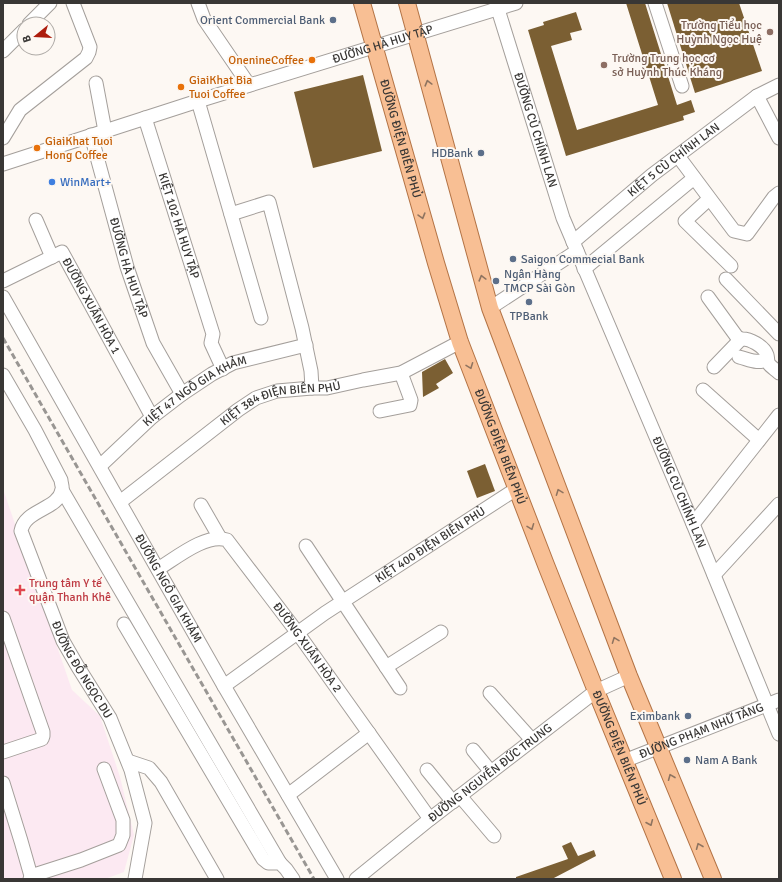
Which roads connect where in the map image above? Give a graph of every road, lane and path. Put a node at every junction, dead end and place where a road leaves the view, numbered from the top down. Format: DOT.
graph roads {
  1 [pos="50,3"];
  2 [pos="73,3"];
  3 [pos="198,3"];
  4 [pos="362,3"];
  5 [pos="407,3"];
  6 [pos="516,3"];
  7 [pos="655,3"];
  8 [pos="497,6"];
  9 [pos="37,16"];
  10 [pos="415,34"];
  11 [pos="16,38"];
  12 [pos="374,47"];
  13 [pos="3,51"];
  14 [pos="96,83"];
  15 [pos="249,85"];
  16 [pos="779,85"];
  17 [pos="682,86"];
  18 [pos="757,96"];
  19 [pos="198,101"];
  20 [pos="145,118"];
  21 [pos="105,130"];
  22 [pos="91,135"];
  23 [pos="3,138"];
  24 [pos="779,138"];
  25 [pos="678,156"];
  26 [pos="3,164"];
  27 [pos="694,178"];
  28 [pos="779,193"];
  29 [pos="709,199"];
  30 [pos="231,214"];
  31 [pos="36,220"];
  32 [pos="575,246"];
  33 [pos="52,257"];
  34 [pos="731,266"];
  35 [pos="584,269"];
  36 [pos="726,279"];
  37 [pos="3,281"];
  38 [pos="3,297"];
  39 [pos="708,297"];
  40 [pos="490,308"];
  41 [pos="261,318"];
  42 [pos="779,334"];
  43 [pos="741,339"];
  44 [pos="460,342"];
  45 [pos="306,345"];
  46 [pos="739,357"];
  47 [pos="767,359"];
  48 [pos="714,367"];
  49 [pos="223,369"];
  50 [pos="779,372"];
  51 [pos="401,373"];
  52 [pos="3,376"];
  53 [pos="312,388"];
  54 [pos="703,390"];
  55 [pos="182,394"];
  56 [pos="380,411"];
  57 [pos="779,415"];
  58 [pos="152,417"];
  59 [pos="759,440"];
  60 [pos="100,466"];
  61 [pos="516,489"];
  62 [pos="62,490"];
  63 [pos="120,502"];
  64 [pos="779,504"];
  65 [pos="201,505"];
  66 [pos="693,524"];
  67 [pos="220,538"];
  68 [pos="306,546"];
  69 [pos="158,569"];
  70 [pos="714,575"];
  71 [pos="344,601"];
  72 [pos="3,618"];
  73 [pos="124,624"];
  74 [pos="297,632"];
  75 [pos="441,632"];
  76 [pos="386,667"];
  77 [pos="629,676"];
  78 [pos="224,686"];
  79 [pos="400,688"];
  80 [pos="596,691"];
  81 [pos="490,693"];
  82 [pos="773,703"];
  83 [pos="369,733"];
  84 [pos="779,734"];
  85 [pos="532,740"];
  86 [pos="659,748"];
  87 [pos="473,750"];
  88 [pos="3,752"];
  89 [pos="128,761"];
  90 [pos="624,761"];
  91 [pos="104,769"];
  92 [pos="428,770"];
  93 [pos="491,772"];
  94 [pos="3,783"];
  95 [pos="288,795"];
  96 [pos="457,799"];
  97 [pos="430,819"];
  98 [pos="494,836"];
  99 [pos="280,863"];
  100 [pos="31,878"];
  101 [pos="135,879"];
  102 [pos="217,879"];
  103 [pos="293,879"];
  104 [pos="337,879"];
  105 [pos="356,879"];
  106 [pos="673,879"];
  107 [pos="713,879"];
  1 -- 9 [label="street"];
  2 -- 23 [label="street"];
  3 -- 15 [label="street"];
  4 -- 12 [label="main road, ĐƯỜNG ĐIỆN BIÊN PHỦ"];
  5 -- 10 [label="main road"];
  6 -- 8 [label="street, ĐƯỜNG HÀ HUY TẬP"];
  7 -- 17 [label="street"];
  8 -- 10 [label="street, ĐƯỜNG HÀ HUY TẬP"];
  8 -- 32 [label="street, ĐƯỜNG CÙ CHÍNH LAN"];
  10 -- 12 [label="street, ĐƯỜNG HÀ HUY TẬP"];
  40 -- 10 [label="main road, one-way"];
  11 -- 13 [label="street"];
  12 -- 15 [label="street, ĐƯỜNG HÀ HUY TẬP"];
  12 -- 44 [label="main road, ĐƯỜNG ĐIỆN BIÊN PHỦ, one-way"];
  14 -- 21 [label="street"];
  15 -- 19 [label="street, ĐƯỜNG HÀ HUY TẬP"];
  16 -- 18 [label="street, KIỆT 5 CÙ CHÍNH LAN"];
  18 -- 24 [label="street"];
  18 -- 25 [label="street, KIỆT 5 CÙ CHÍNH LAN"];
  19 -- 20 [label="street, ĐƯỜNG HÀ HUY TẬP"];
  19 -- 30 [label="street"];
  20 -- 21 [label="street, ĐƯỜNG HÀ HUY TẬP"];
  20 -- 49 [label="street, KIỆT 102 HÀ HUY TẬP"];
  21 -- 22 [label="street, ĐƯỜNG HÀ HUY TẬP"];
  22 -- 26 [label="street, ĐƯỜNG HÀ HUY TẬP"];
  22 -- 55 [label="street, ĐƯỜNG HÀ HUY TẬP"];
  25 -- 27 [label="street"];
  25 -- 32 [label="street, KIỆT 5 CÙ CHÍNH LAN"];
  27 -- 29 [label="street"];
  27 -- 35 [label="street"];
  28 -- 29 [label="street"];
  29 -- 34 [label="street"];
  30 -- 41 [label="street"];
  30 -- 45 [label="street"];
  31 -- 33 [label="street"];
  32 -- 35 [label="street, ĐƯỜNG CÙ CHÍNH LAN"];
  32 -- 40 [label="street"];
  33 -- 37 [label="street, ĐƯỜNG XUÂN HÒA 1"];
  33 -- 58 [label="street, ĐƯỜNG XUÂN HÒA 1"];
  35 -- 66 [label="street, ĐƯỜNG CÙ CHÍNH LAN"];
  36 -- 42 [label="street"];
  38 -- 60 [label="street, ĐƯỜNG NGÔ GIA KHẢM"];
  39 -- 43 [label="street"];
  77 -- 40 [label="main road, one-way"];
  43 -- 47 [label="street"];
  43 -- 48 [label="street"];
  44 -- 51 [label="street, KIỆT 384 ĐIỆN BIÊN PHỦ"];
  44 -- 61 [label="main road, ĐƯỜNG ĐIỆN BIÊN PHỦ, one-way"];
  45 -- 49 [label="street, KIỆT 47 NGÔ GIA KHẢM"];
  45 -- 53 [label="street"];
  46 -- 47 [label="street"];
  47 -- 50 [label="street"];
  49 -- 55 [label="street, KIỆT 47 NGÔ GIA KHẢM"];
  51 -- 53 [label="street, KIỆT 384 ĐIỆN BIÊN PHỦ"];
  51 -- 56 [label="street"];
  52 -- 62 [label="street"];
  53 -- 63 [label="street, KIỆT 384 ĐIỆN BIÊN PHỦ"];
  54 -- 59 [label="street"];
  55 -- 58 [label="street, KIỆT 47 NGÔ GIA KHẢM"];
  57 -- 59 [label="street"];
  58 -- 60 [label="street, KIỆT 47 NGÔ GIA KHẢM"];
  59 -- 66 [label="street"];
  60 -- 63 [label="street, ĐƯỜNG NGÔ GIA KHẢM"];
  61 -- 71 [label="street, KIỆT 400 ĐIỆN BIÊN PHỦ"];
  61 -- 80 [label="main road, ĐƯỜNG ĐIỆN BIÊN PHỦ, one-way"];
  62 -- 89 [label="street, ĐƯỜNG ĐỖ NGỌC DU"];
  62 -- 99 [label="street"];
  63 -- 69 [label="street, ĐƯỜNG NGÔ GIA KHẢM"];
  64 -- 70 [label="street"];
  65 -- 67 [label="street"];
  66 -- 70 [label="street, ĐƯỜNG CÙ CHÍNH LAN"];
  67 -- 69 [label="street"];
  67 -- 74 [label="street, ĐƯỜNG XUÂN HÒA 2"];
  68 -- 71 [label="street"];
  69 -- 78 [label="street, ĐƯỜNG NGÔ GIA KHẢM"];
  70 -- 82 [label="street, ĐƯỜNG CÙ CHÍNH LAN"];
  71 -- 74 [label="street, KIỆT 400 ĐIỆN BIÊN PHỦ"];
  71 -- 76 [label="street"];
  72 -- 88 [label="street"];
  73 -- 99 [label="street"];
  74 -- 78 [label="street, KIỆT 400 ĐIỆN BIÊN PHỦ"];
  74 -- 83 [label="street, ĐƯỜNG XUÂN HÒA 2"];
  75 -- 76 [label="street"];
  76 -- 79 [label="street"];
  77 -- 80 [label="street, ĐƯỜNG NGUYỄN ĐỨC TRUNG"];
  77 -- 86 [label="main road"];
  78 -- 95 [label="street, ĐƯỜNG NGÔ GIA KHẢM"];
  80 -- 85 [label="street, ĐƯỜNG NGUYỄN ĐỨC TRUNG"];
  80 -- 90 [label="main road, ĐƯỜNG ĐIỆN BIÊN PHỦ"];
  81 -- 85 [label="street"];
  82 -- 84 [label="street, ĐƯỜNG CÙ CHÍNH LAN"];
  82 -- 86 [label="street, ĐƯỜNG PHẠM NHỮ TĂNG"];
  83 -- 95 [label="street"];
  83 -- 97 [label="street, ĐƯỜNG XUÂN HÒA 2"];
  85 -- 93 [label="street, ĐƯỜNG NGUYỄN ĐỨC TRUNG"];
  86 -- 90 [label="street, ĐƯỜNG PHẠM NHỮ TĂNG"];
  107 -- 86 [label="main road, one-way"];
  87 -- 93 [label="street"];
  89 -- 101 [label="street, ĐƯỜNG ĐỖ NGỌC DU"];
  89 -- 102 [label="street"];
  90 -- 106 [label="main road, ĐƯỜNG ĐIỆN BIÊN PHỦ, one-way"];
  91 -- 100 [label="street"];
  92 -- 96 [label="street"];
  93 -- 96 [label="street, ĐƯỜNG NGUYỄN ĐỨC TRUNG"];
  94 -- 100 [label="street"];
  95 -- 104 [label="street, ĐƯỜNG NGÔ GIA KHẢM"];
  96 -- 97 [label="street, ĐƯỜNG NGUYỄN ĐỨC TRUNG"];
  96 -- 98 [label="street"];
  97 -- 105 [label="street, ĐƯỜNG NGUYỄN ĐỨC TRUNG"];
  99 -- 103 [label="street"];
}
